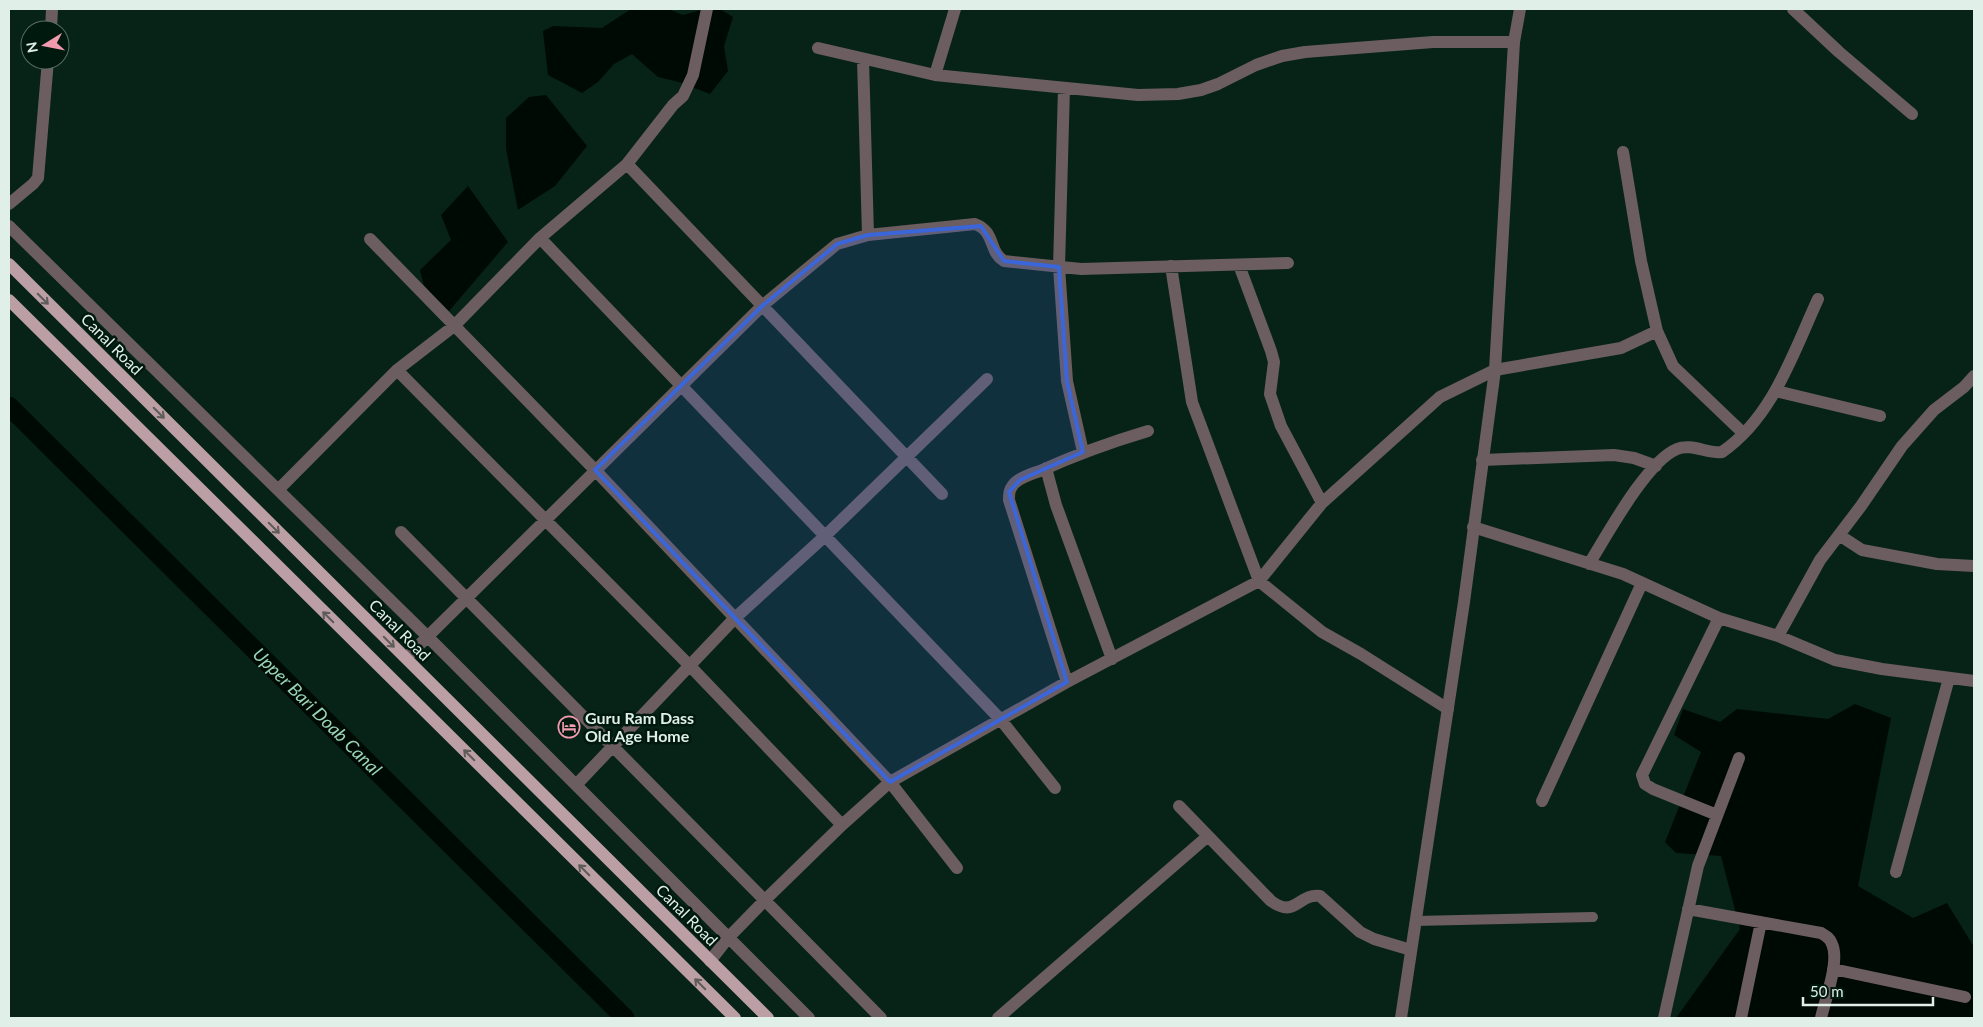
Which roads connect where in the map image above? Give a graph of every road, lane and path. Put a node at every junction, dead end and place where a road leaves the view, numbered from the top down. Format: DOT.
graph roads {
  1 [pos="707,9"];
  2 [pos="955,9"];
  3 [pos="1520,9"];
  4 [pos="1793,9"];
  5 [pos="1514,42"];
  6 [pos="818,48"];
  7 [pos="863,59"];
  8 [pos="47,70"];
  9 [pos="935,75"];
  10 [pos="1064,88"];
  11 [pos="1912,114"];
  12 [pos="1623,152"];
  13 [pos="627,164"];
  14 [pos="9,204"];
  15 [pos="9,226"];
  16 [pos="868,235"];
  17 [pos="540,238"];
  18 [pos="370,239"];
  19 [pos="1288,263"];
  20 [pos="9,264"];
  21 [pos="1239,265"];
  22 [pos="1171,266"];
  23 [pos="1059,267"];
  24 [pos="1818,299"];
  25 [pos="9,300"];
  26 [pos="762,306"];
  27 [pos="454,326"];
  28 [pos="1657,331"];
  29 [pos="397,370"];
  30 [pos="1495,370"];
  31 [pos="1974,376"];
  32 [pos="987,379"];
  33 [pos="681,386"];
  34 [pos="1776,392"];
  35 [pos="1880,416"];
  36 [pos="1148,430"];
  37 [pos="1743,433"];
  38 [pos="1083,452"];
  39 [pos="907,457"];
  40 [pos="1482,460"];
  41 [pos="1656,466"];
  42 [pos="1046,468"];
  43 [pos="595,470"];
  44 [pos="278,490"];
  45 [pos="942,494"];
  46 [pos="1322,503"];
  47 [pos="546,519"];
  48 [pos="1473,527"];
  49 [pos="401,532"];
  50 [pos="1839,535"];
  51 [pos="825,536"];
  52 [pos="1589,564"];
  53 [pos="1974,566"];
  54 [pos="1260,580"];
  55 [pos="1642,583"];
  56 [pos="466,598"];
  57 [pos="735,618"];
  58 [pos="1719,618"];
  59 [pos="427,636"];
  60 [pos="1778,636"];
  61 [pos="406,658"];
  62 [pos="1112,659"];
  63 [pos="690,666"];
  64 [pos="1949,678"];
  65 [pos="1974,681"];
  66 [pos="1067,682"];
  67 [pos="1448,709"];
  68 [pos="1000,720"];
  69 [pos="612,747"];
  70 [pos="1738,758"];
  71 [pos="890,782"];
  72 [pos="576,785"];
  73 [pos="1055,788"];
  74 [pos="1542,801"];
  75 [pos="1179,806"];
  76 [pos="1717,815"];
  77 [pos="842,825"];
  78 [pos="1208,836"];
  79 [pos="957,868"];
  80 [pos="1896,872"];
  81 [pos="765,900"];
  82 [pos="1688,909"];
  83 [pos="1593,917"];
  84 [pos="1415,921"];
  85 [pos="1761,922"];
  86 [pos="728,938"];
  87 [pos="1411,950"];
  88 [pos="710,961"];
  89 [pos="1833,969"];
  90 [pos="1965,997"];
  91 [pos="735,1018"];
  92 [pos="768,1018"];
  93 [pos="809,1018"];
  94 [pos="881,1018"];
  95 [pos="998,1018"];
  96 [pos="1401,1018"];
  97 [pos="1664,1018"];
  98 [pos="1741,1018"];
  99 [pos="1821,1018"];
  1 -- 13 [label="street"];
  2 -- 9 [label="street"];
  3 -- 5 [label="street"];
  4 -- 11 [label="street"];
  5 -- 10 [label="street"];
  5 -- 30 [label="street"];
  6 -- 7 [label="street"];
  7 -- 9 [label="street"];
  7 -- 16 [label="street"];
  8 -- 14 [label="street"];
  9 -- 10 [label="street"];
  10 -- 23 [label="street"];
  12 -- 28 [label="street"];
  13 -- 17 [label="street"];
  13 -- 26 [label="street"];
  15 -- 44 [label="street"];
  16 -- 23 [label="street"];
  16 -- 26 [label="street"];
  17 -- 27 [label="street"];
  17 -- 33 [label="street"];
  18 -- 27 [label="street"];
  19 -- 21 [label="street"];
  20 -- 61 [label="main road, Canal Road, one-way"];
  21 -- 22 [label="street"];
  21 -- 46 [label="street"];
  22 -- 23 [label="street"];
  22 -- 54 [label="street"];
  23 -- 38 [label="street"];
  24 -- 34 [label="street"];
  91 -- 25 [label="main road, one-way"];
  26 -- 33 [label="street"];
  26 -- 39 [label="street"];
  27 -- 29 [label="street"];
  27 -- 43 [label="street"];
  28 -- 30 [label="street"];
  28 -- 37 [label="street"];
  29 -- 44 [label="street"];
  29 -- 47 [label="street"];
  30 -- 40 [label="street"];
  30 -- 46 [label="street"];
  31 -- 50 [label="street"];
  32 -- 39 [label="street"];
  33 -- 43 [label="street"];
  33 -- 51 [label="street"];
  34 -- 35 [label="street"];
  34 -- 37 [label="street"];
  36 -- 38 [label="street"];
  37 -- 41 [label="street"];
  38 -- 42 [label="street"];
  39 -- 45 [label="street"];
  39 -- 51 [label="street"];
  40 -- 41 [label="street"];
  40 -- 48 [label="street"];
  41 -- 52 [label="street"];
  42 -- 62 [label="street"];
  42 -- 66 [label="street"];
  43 -- 47 [label="street"];
  43 -- 57 [label="street"];
  44 -- 59 [label="street"];
  46 -- 54 [label="street"];
  47 -- 56 [label="street"];
  47 -- 63 [label="street"];
  48 -- 52 [label="street"];
  48 -- 67 [label="street"];
  49 -- 56 [label="street"];
  50 -- 53 [label="street"];
  50 -- 60 [label="street"];
  51 -- 57 [label="street"];
  51 -- 68 [label="street"];
  52 -- 55 [label="street"];
  54 -- 62 [label="street"];
  54 -- 67 [label="street"];
  55 -- 58 [label="street"];
  55 -- 74 [label="street"];
  56 -- 59 [label="street"];
  56 -- 69 [label="street"];
  57 -- 63 [label="street"];
  57 -- 71 [label="street"];
  58 -- 60 [label="street"];
  58 -- 76 [label="street"];
  59 -- 61 [label="street"];
  59 -- 72 [label="street"];
  60 -- 64 [label="street"];
  61 -- 88 [label="main road, Canal Road"];
  62 -- 66 [label="street"];
  63 -- 69 [label="street"];
  63 -- 77 [label="street"];
  64 -- 65 [label="street"];
  64 -- 80 [label="street"];
  66 -- 68 [label="street"];
  67 -- 84 [label="street"];
  68 -- 71 [label="street"];
  68 -- 73 [label="street"];
  69 -- 72 [label="street"];
  69 -- 81 [label="street"];
  70 -- 76 [label="street"];
  71 -- 77 [label="street"];
  71 -- 79 [label="street"];
  72 -- 86 [label="street"];
  75 -- 78 [label="street"];
  76 -- 82 [label="street"];
  77 -- 81 [label="street"];
  78 -- 87 [label="street"];
  78 -- 95 [label="street"];
  81 -- 86 [label="street"];
  81 -- 94 [label="street"];
  82 -- 85 [label="street"];
  82 -- 97 [label="street"];
  83 -- 84 [label="lane"];
  84 -- 87 [label="street"];
  85 -- 89 [label="street"];
  85 -- 98 [label="street"];
  86 -- 88 [label="street"];
  86 -- 93 [label="street"];
  87 -- 96 [label="street"];
  88 -- 92 [label="main road, Canal Road"];
  89 -- 90 [label="street"];
  89 -- 99 [label="street"];
}
